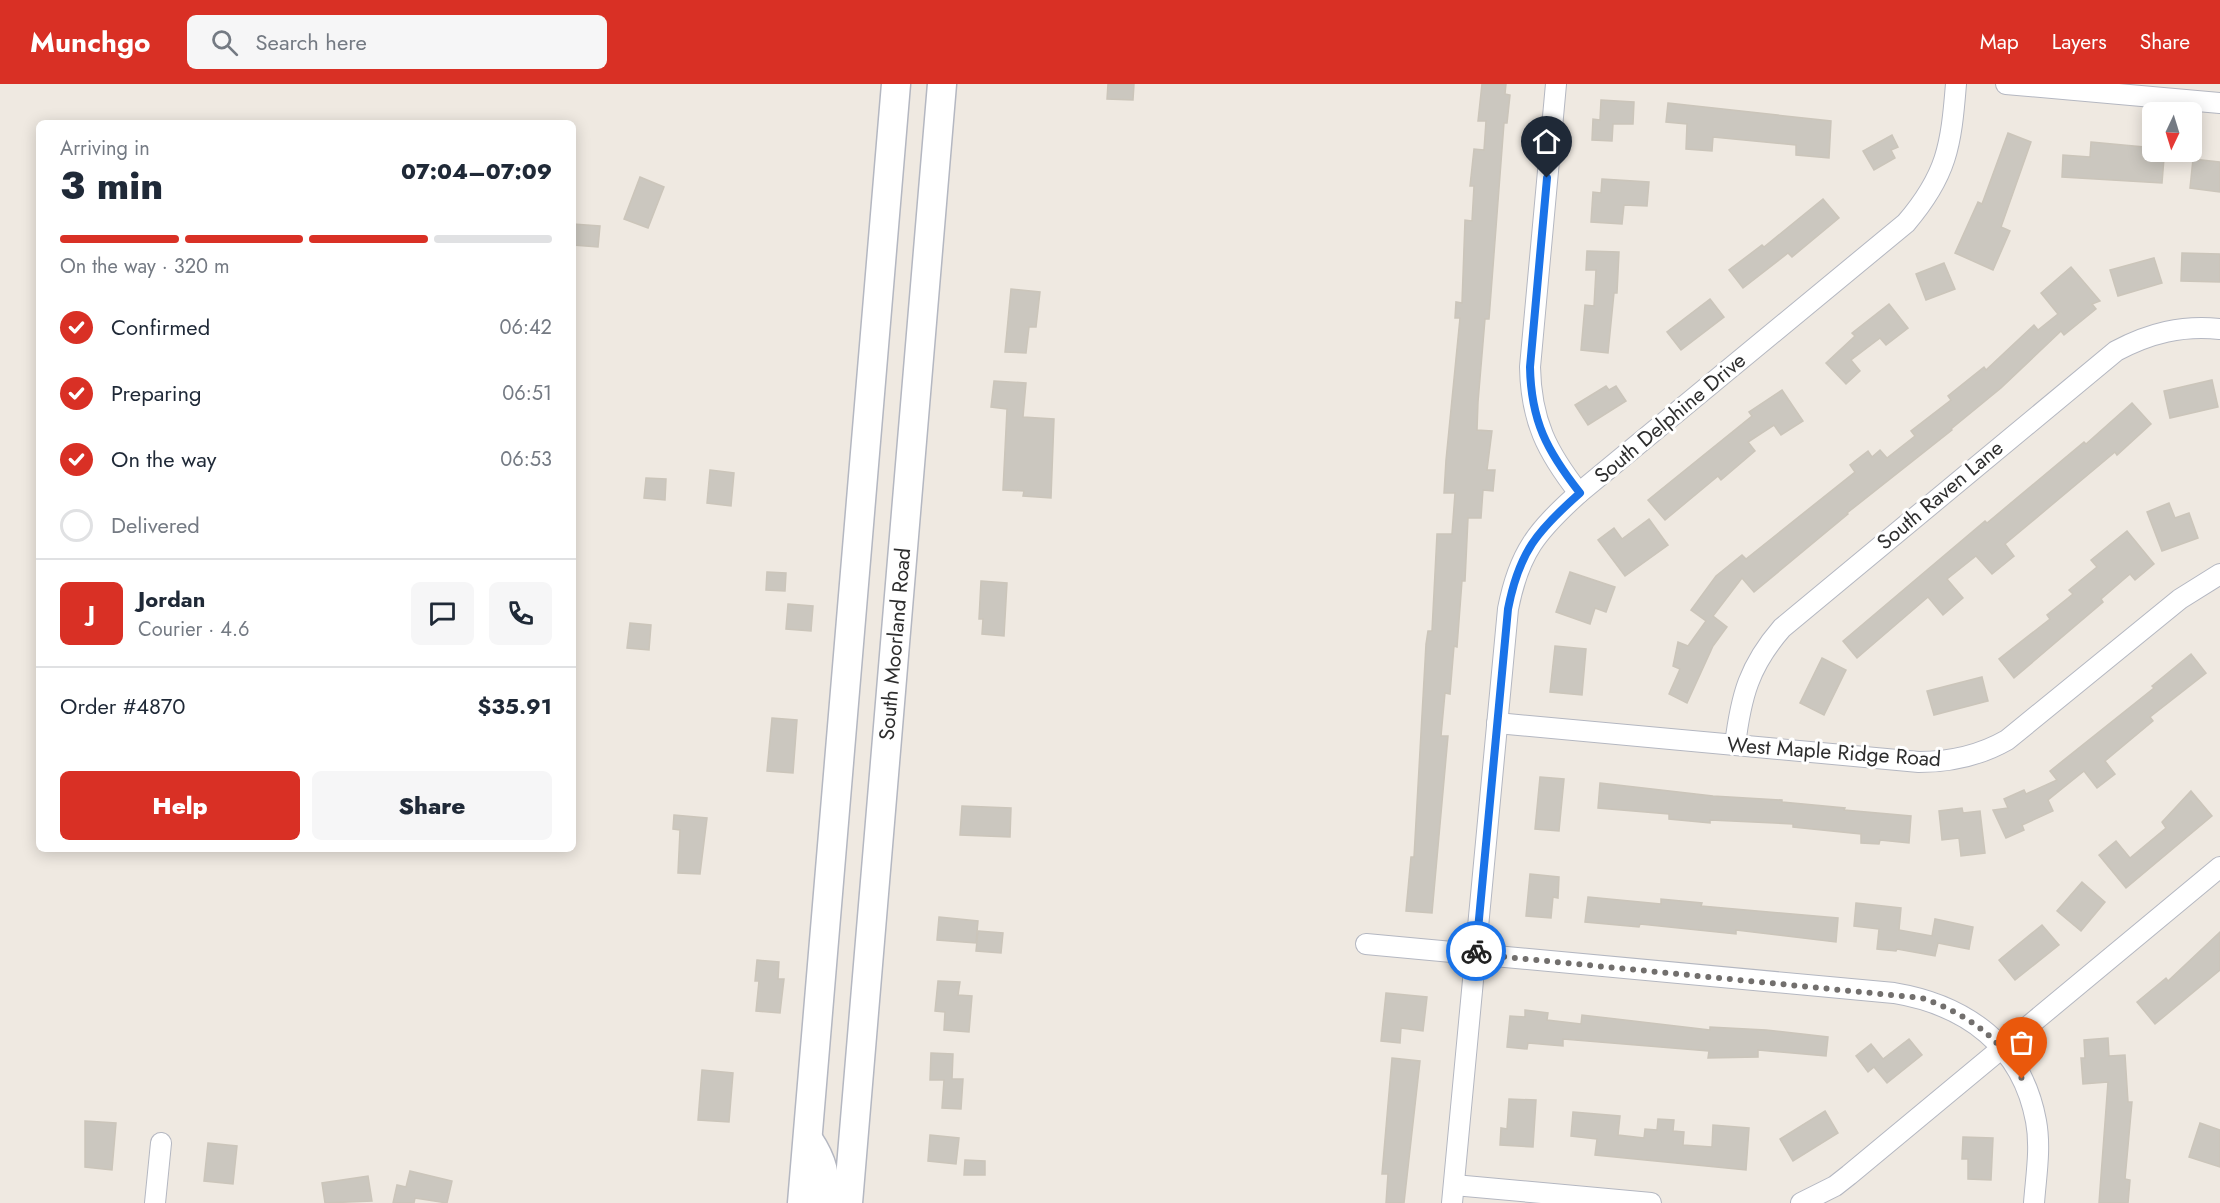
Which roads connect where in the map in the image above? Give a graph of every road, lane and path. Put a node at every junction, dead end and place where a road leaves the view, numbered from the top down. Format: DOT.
graph roads {
  1 [pos="896,84"];
  2 [pos="942,84"];
  3 [pos="1556,84"];
  4 [pos="1956,84"];
  5 [pos="2006,84"];
  6 [pos="2220,103"];
  7 [pos="2220,329"];
  8 [pos="870,388"];
  9 [pos="917,391"];
  10 [pos="1580,493"];
  11 [pos="2220,574"];
  12 [pos="1497,723"];
  13 [pos="1735,746"];
  14 [pos="2220,867"];
  15 [pos="1366,944"];
  16 [pos="1475,954"];
  17 [pos="2001,1049"];
  18 [pos="813,1067"];
  19 [pos="808,1138"];
  20 [pos="160,1143"];
  21 [pos="852,1163"];
  22 [pos="1453,1194"];
  23 [pos="155,1203"];
  24 [pos="802,1203"];
  25 [pos="825,1203"];
  26 [pos="848,1203"];
  27 [pos="1651,1203"];
  28 [pos="1801,1203"];
  29 [pos="2034,1203"];
  1 -- 8 [label="main road"];
  2 -- 9 [label="main road, South Moorland Road"];
  3 -- 10 [label="street"];
  4 -- 10 [label="street, South Delphine Drive"];
  5 -- 6 [label="street"];
  7 -- 13 [label="street, South Raven Lane"];
  8 -- 9 [label="main road"];
  8 -- 18 [label="main road"];
  9 -- 21 [label="main road, South Moorland Road"];
  10 -- 12 [label="street, South Delphine Drive"];
  11 -- 13 [label="street, West Maple Ridge Road"];
  12 -- 13 [label="street, West Maple Ridge Road"];
  12 -- 16 [label="street, South Delphine Drive"];
  14 -- 17 [label="street"];
  15 -- 16 [label="street"];
  16 -- 17 [label="street"];
  16 -- 22 [label="street, South Delphine Drive"];
  17 -- 28 [label="street"];
  17 -- 29 [label="street"];
  18 -- 19 [label="main road"];
  18 -- 21 [label="main road"];
  19 -- 24 [label="main road"];
  19 -- 25 [label="main road"];
  20 -- 23 [label="street"];
  21 -- 26 [label="main road, South Moorland Road"];
  22 -- 27 [label="street"];
}
